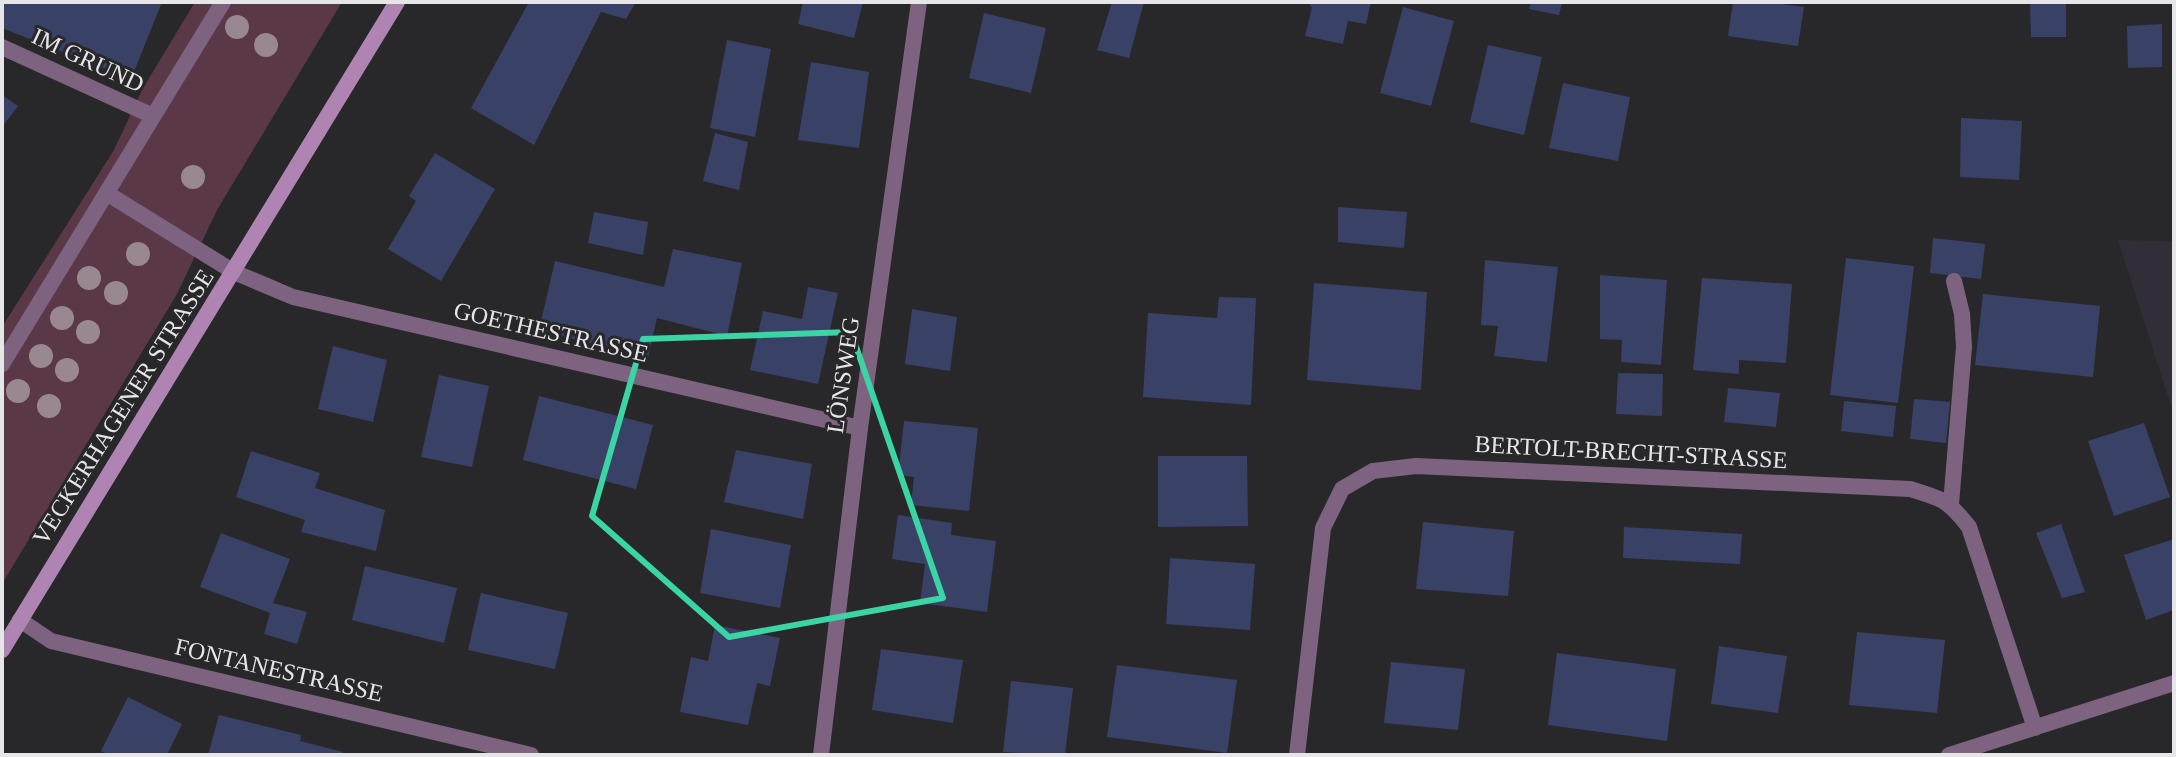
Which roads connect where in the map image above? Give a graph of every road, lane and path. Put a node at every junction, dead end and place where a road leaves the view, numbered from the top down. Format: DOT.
graph roads {
  1 [pos="223,2"];
  2 [pos="397,2"];
  3 [pos="919,2"];
  4 [pos="2,47"];
  5 [pos="153,116"];
  6 [pos="108,194"];
  7 [pos="234,272"];
  8 [pos="1954,281"];
  9 [pos="2,364"];
  10 [pos="860,428"];
  11 [pos="1951,504"];
  12 [pos="20,620"];
  13 [pos="2,650"];
  14 [pos="2174,683"];
  15 [pos="2035,728"];
  16 [pos="531,755"];
  17 [pos="821,755"];
  18 [pos="1297,755"];
  19 [pos="1949,755"];
  1 -- 5 [label="street"];
  2 -- 7 [label="street, VECKERHAGENER STRASSE"];
  3 -- 10 [label="street, LÖNSWEG"];
  4 -- 5 [label="street, IM GRUND"];
  5 -- 6 [label="street"];
  6 -- 7 [label="street, VECKERHAGENER STRASSE"];
  6 -- 9 [label="street"];
  7 -- 10 [label="street, GOETHESTRASSE"];
  7 -- 12 [label="street, VECKERHAGENER STRASSE"];
  8 -- 11 [label="street"];
  10 -- 17 [label="street, LÖNSWEG"];
  11 -- 15 [label="street"];
  11 -- 18 [label="street, BERTOLT-BRECHT-STRASSE"];
  12 -- 13 [label="street, VECKERHAGENER STRASSE"];
  12 -- 16 [label="street, FONTANESTRASSE"];
  14 -- 15 [label="street"];
  15 -- 19 [label="street"];
}
